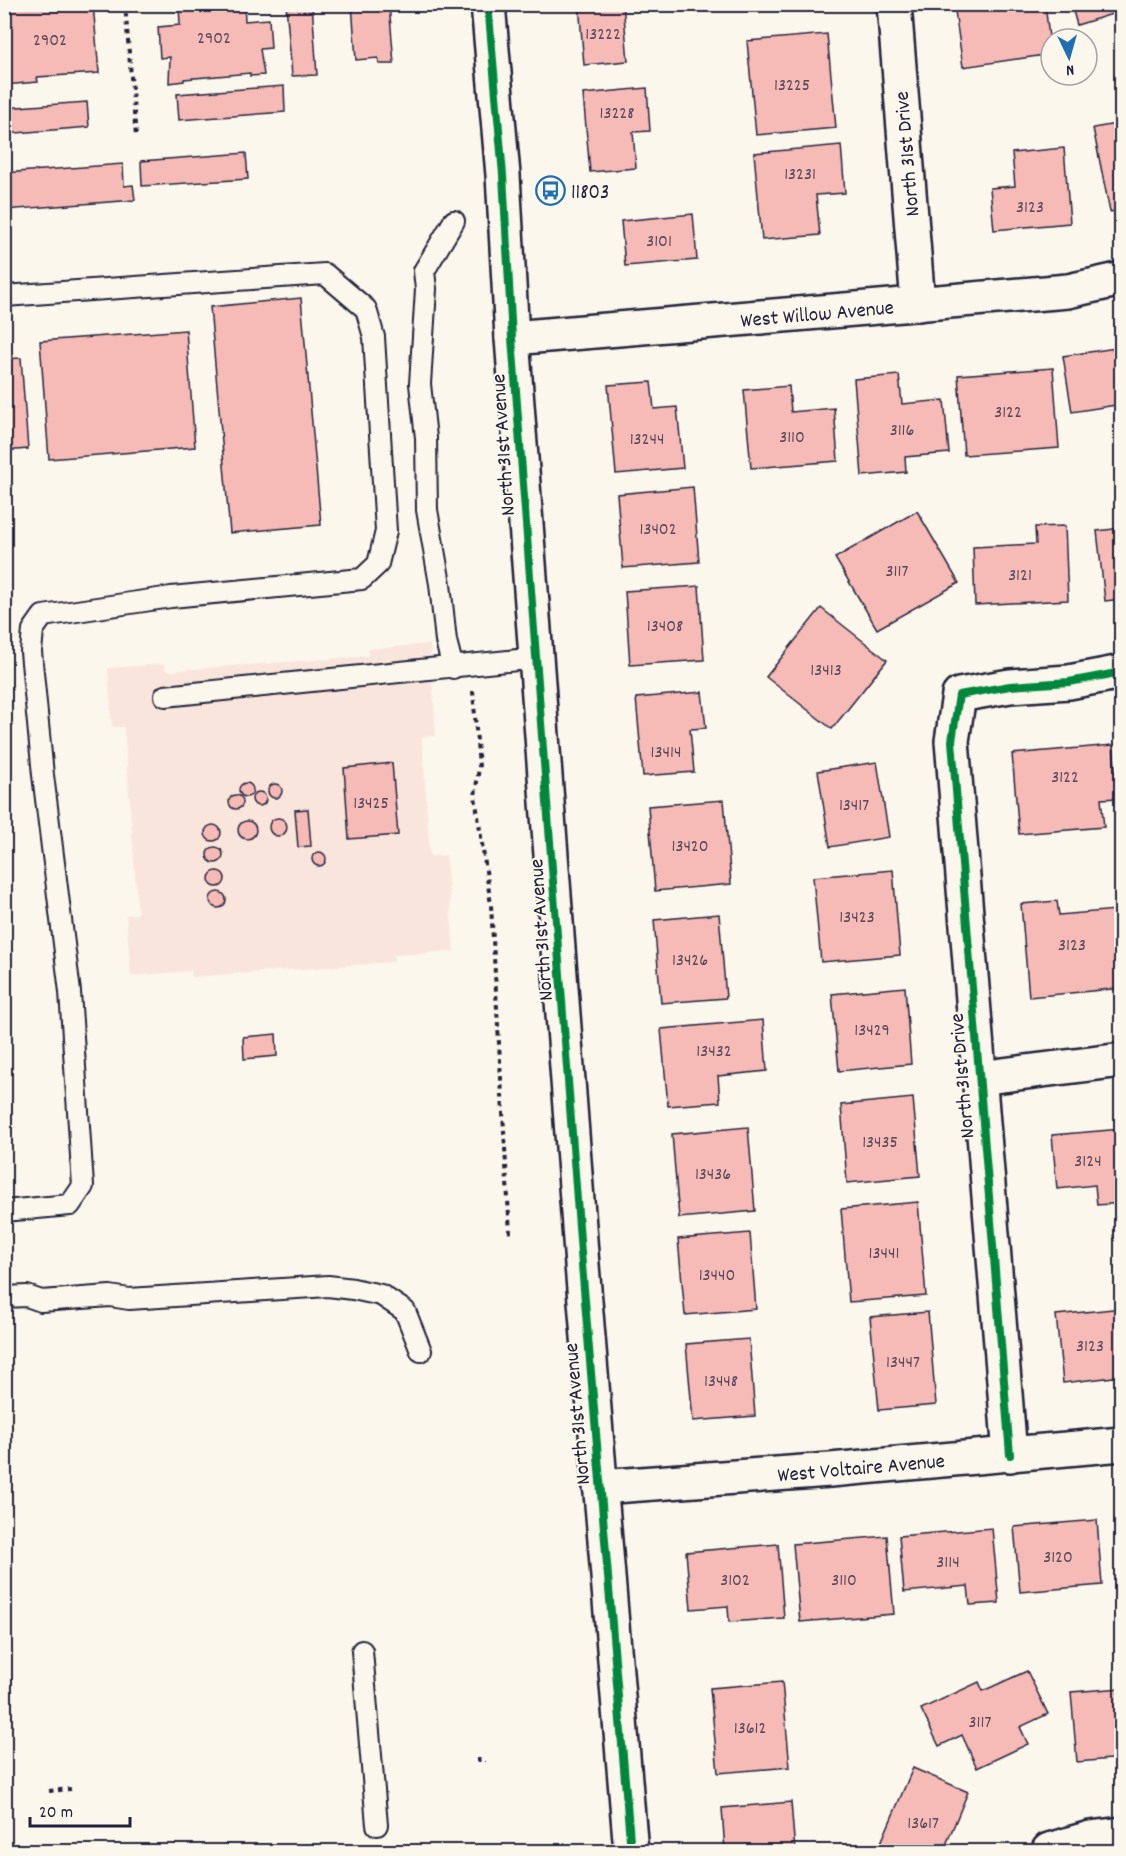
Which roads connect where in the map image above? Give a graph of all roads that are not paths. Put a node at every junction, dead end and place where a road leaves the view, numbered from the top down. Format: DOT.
graph roads {
  1 [pos="488,4"];
  2 [pos="894,4"];
  3 [pos="454,221"];
  4 [pos="1122,279"];
  5 [pos="4,296"];
  6 [pos="918,304"];
  7 [pos="512,338"];
  8 [pos="537,658"];
  9 [pos="462,667"];
  10 [pos="1122,672"];
  11 [pos="165,696"];
  12 [pos="1122,1060"];
  13 [pos="979,1078"];
  14 [pos="4,1210"];
  15 [pos="4,1297"];
  16 [pos="421,1351"];
  17 [pos="1122,1444"];
  18 [pos="1010,1455"];
  19 [pos="600,1486"];
  20 [pos="362,1651"];
  21 [pos="377,1825"];
  22 [pos="1122,1834"];
  23 [pos="631,1851"];
  24 [pos="1049,1851"];
  1 -- 7 [label="street, North 31st Avenue"];
  2 -- 6 [label="street, North 31st Drive"];
  3 -- 9 [label="lane"];
  4 -- 6 [label="street, West Willow Avenue"];
  5 -- 14 [label="lane"];
  6 -- 7 [label="street, West Willow Avenue"];
  7 -- 8 [label="street, North 31st Avenue"];
  8 -- 9 [label="lane"];
  8 -- 19 [label="street, North 31st Avenue"];
  9 -- 11 [label="lane"];
  10 -- 13 [label="street, North 31st Drive"];
  12 -- 13 [label="street"];
  13 -- 18 [label="street, North 31st Drive"];
  15 -- 16 [label="lane"];
  17 -- 18 [label="street, West Voltaire Avenue"];
  18 -- 19 [label="street, West Voltaire Avenue"];
  19 -- 23 [label="street, North 31st Avenue"];
  20 -- 21 [label="lane"];
  22 -- 24 [label="street"];
}
